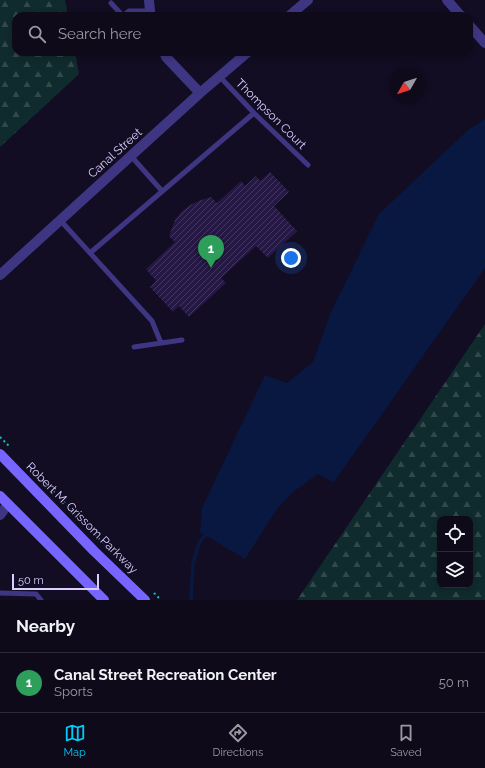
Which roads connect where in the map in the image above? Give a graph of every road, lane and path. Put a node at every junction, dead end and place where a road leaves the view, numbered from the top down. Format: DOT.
graph roads {
  1 [pos="149,0"];
  2 [pos="308,0"];
  3 [pos="446,0"];
  4 [pos="111,3"];
  5 [pos="119,12"];
  6 [pos="128,12"];
  7 [pos="140,12"];
  8 [pos="150,12"];
  9 [pos="294,12"];
  10 [pos="457,12"];
  11 [pos="473,30"];
  12 [pos="485,43"];
  13 [pos="166,56"];
  14 [pos="244,56"];
  15 [pos="220,77"];
  16 [pos="200,93"];
  17 [pos="254,113"];
  18 [pos="131,156"];
  19 [pos="308,165"];
  20 [pos="162,191"];
  21 [pos="60,220"];
  22 [pos="90,253"];
  23 [pos="0,275"];
  24 [pos="182,340"];
  25 [pos="161,342"];
  26 [pos="134,347"];
  27 [pos="0,437"];
  28 [pos="11,449"];
  29 [pos="0,454"];
  30 [pos="50,489"];
  31 [pos="0,496"];
  32 [pos="8,504"];
  33 [pos="0,515"];
  34 [pos="112,551"];
  35 [pos="150,590"];
  36 [pos="0,593"];
  37 [pos="41,600"];
  38 [pos="104,600"];
  39 [pos="145,600"];
  40 [pos="161,600"];
  1 -- 8 [label="street"];
  2 -- 9 [label="street"];
  3 -- 10 [label="street"];
  4 -- 5 [label="lane"];
  6 -- 7 [label="lane"];
  11 -- 12 [label="street"];
  13 -- 16 [label="street"];
  14 -- 15 [label="street, Canal Street"];
  15 -- 16 [label="street, Canal Street"];
  15 -- 17 [label="lane, Thompson Court"];
  16 -- 18 [label="street, Canal Street"];
  17 -- 19 [label="lane, Thompson Court"];
  17 -- 20 [label="lane"];
  18 -- 20 [label="lane"];
  18 -- 21 [label="street, Canal Street"];
  20 -- 22 [label="lane"];
  21 -- 22 [label="lane"];
  21 -- 23 [label="street, Canal Street"];
  22 -- 25 [label="lane"];
  24 -- 25 [label="lane"];
  25 -- 26 [label="lane"];
  27 -- 28 [label="path"];
  29 -- 39 [label="main road, Robert M. Grissom Parkway"];
  30 -- 34 [label="path"];
  31 -- 32 [label="main road"];
  32 -- 33 [label="street"];
  32 -- 38 [label="main road"];
  35 -- 40 [label="path"];
  36 -- 37 [label="lane"];
}
